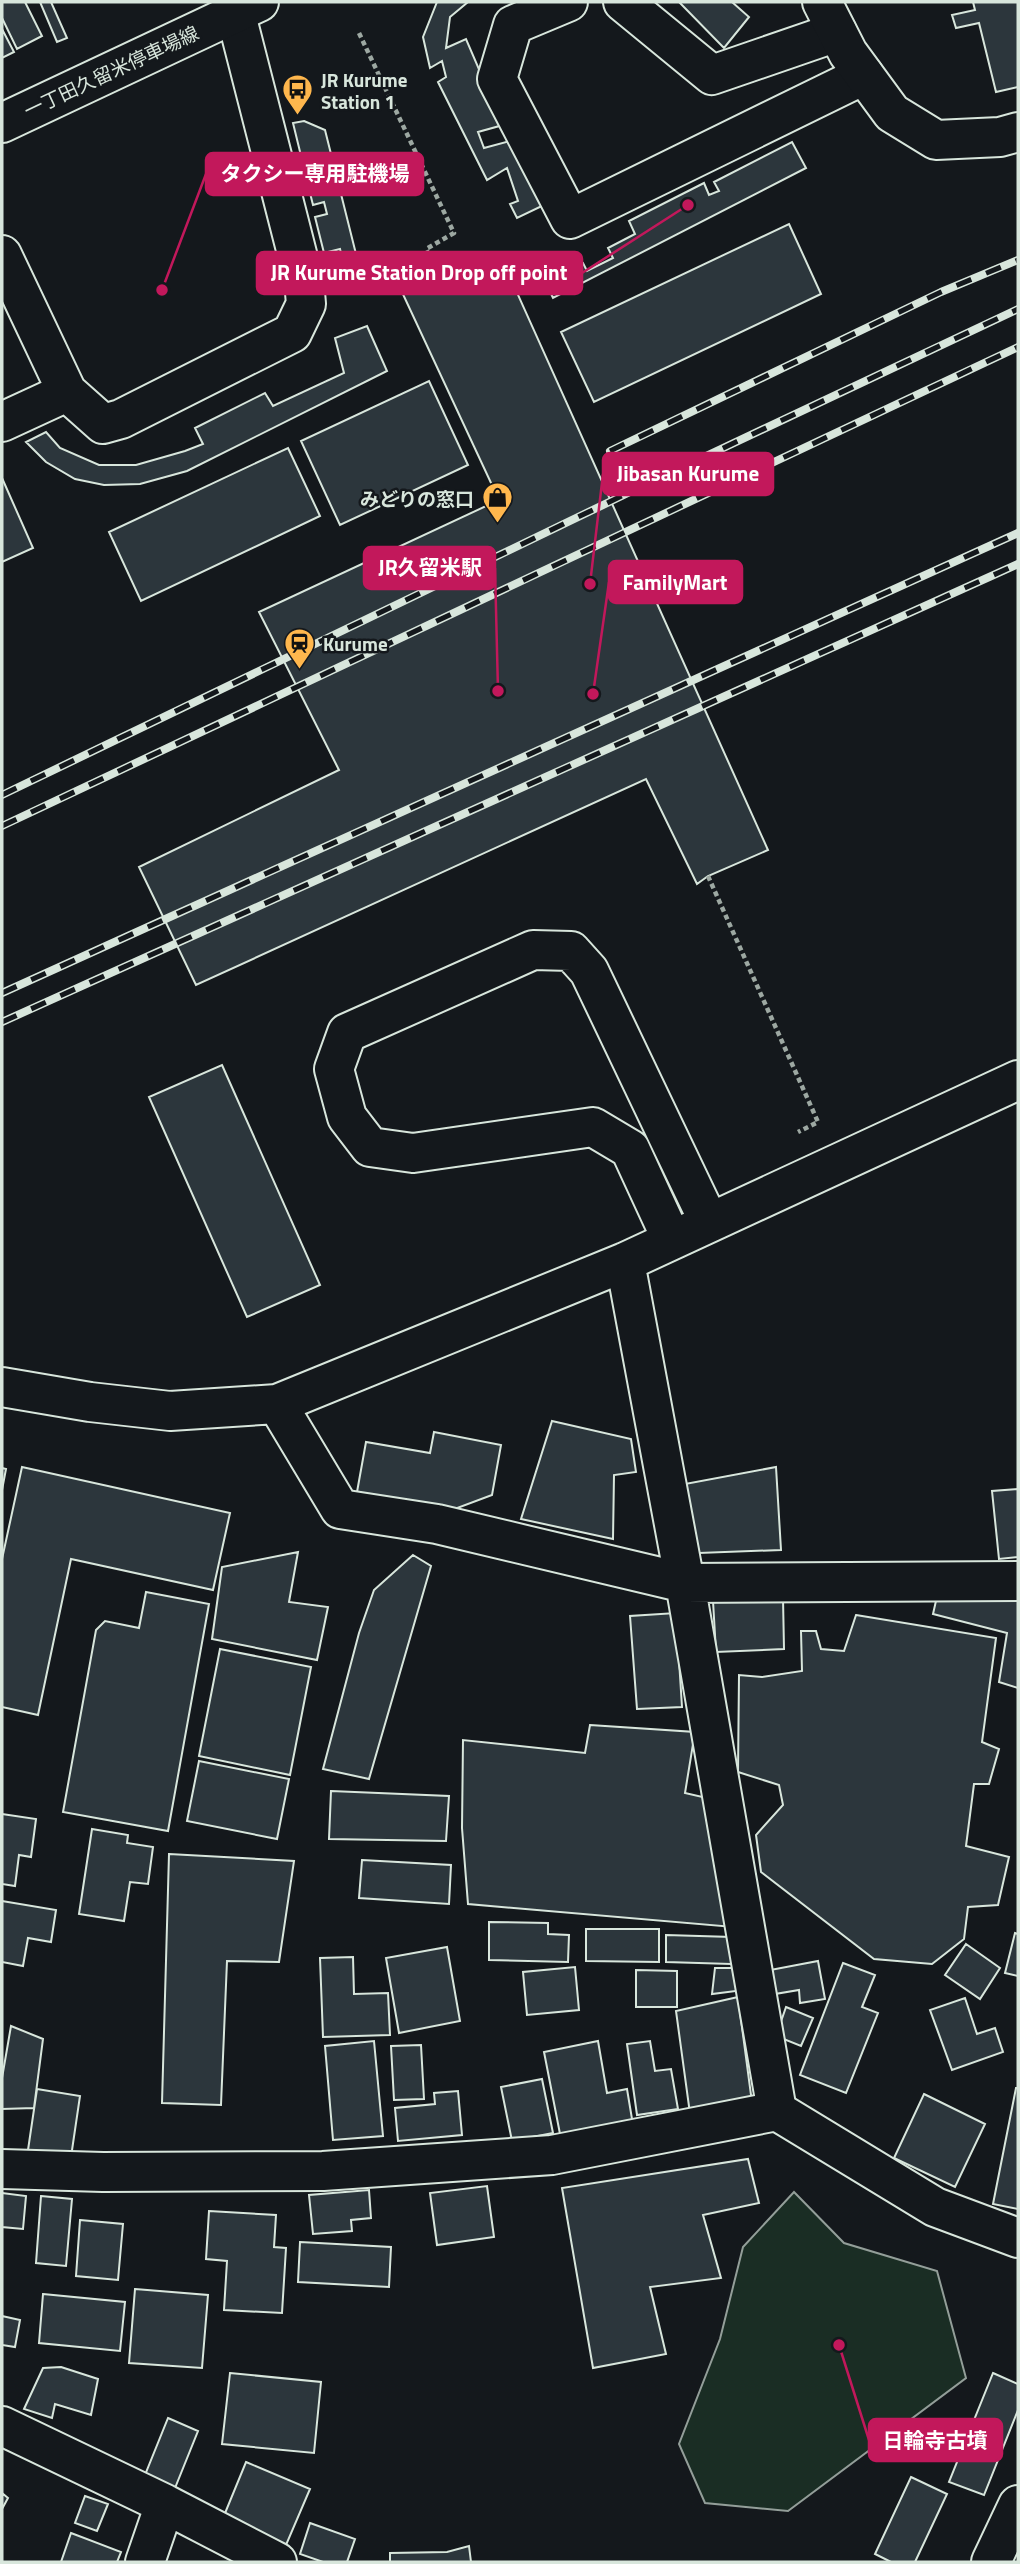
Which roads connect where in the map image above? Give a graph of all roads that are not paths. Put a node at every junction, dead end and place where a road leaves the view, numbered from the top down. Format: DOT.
graph roads {
  1 [pos="568,2"];
  2 [pos="623,2"];
  3 [pos="242,5"];
  4 [pos="829,17"];
  5 [pos="864,75"];
  6 [pos="2,123"];
  7 [pos="1018,132"];
  8 [pos="2,255"];
  9 [pos="67,393"];
  10 [pos="2,422"];
  11 [pos="1018,1080"];
  12 [pos="709,1222"];
  13 [pos="672,1240"];
  14 [pos="625,1262"];
  15 [pos="2,1387"];
  16 [pos="277,1404"];
  17 [pos="1018,1581"];
  18 [pos="685,1583"];
  19 [pos="777,2111"];
  20 [pos="2,2169"];
  21 [pos="1018,2238"];
  22 [pos="2,2426"];
  23 [pos="165,2504"];
  24 [pos="1018,2505"];
  25 [pos="145,2562"];
  26 [pos="277,2562"];
  27 [pos="991,2562"];
  1 -- 5 [label="street"];
  2 -- 4 [label="street"];
  3 -- 6 [label="street, 一丁田久留米停車場線"];
  3 -- 9 [label="street"];
  4 -- 5 [label="street"];
  5 -- 7 [label="street"];
  8 -- 9 [label="street"];
  9 -- 10 [label="street"];
  11 -- 12 [label="street"];
  12 -- 13 [label="street"];
  12 -- 13 [label="street"];
  13 -- 14 [label="street"];
  14 -- 16 [label="street"];
  14 -- 18 [label="street"];
  15 -- 16 [label="street"];
  16 -- 18 [label="street"];
  17 -- 18 [label="street"];
  18 -- 19 [label="street"];
  19 -- 20 [label="street"];
  19 -- 21 [label="street"];
  22 -- 23 [label="street"];
  23 -- 25 [label="street"];
  23 -- 26 [label="street"];
  24 -- 27 [label="street"];
}
